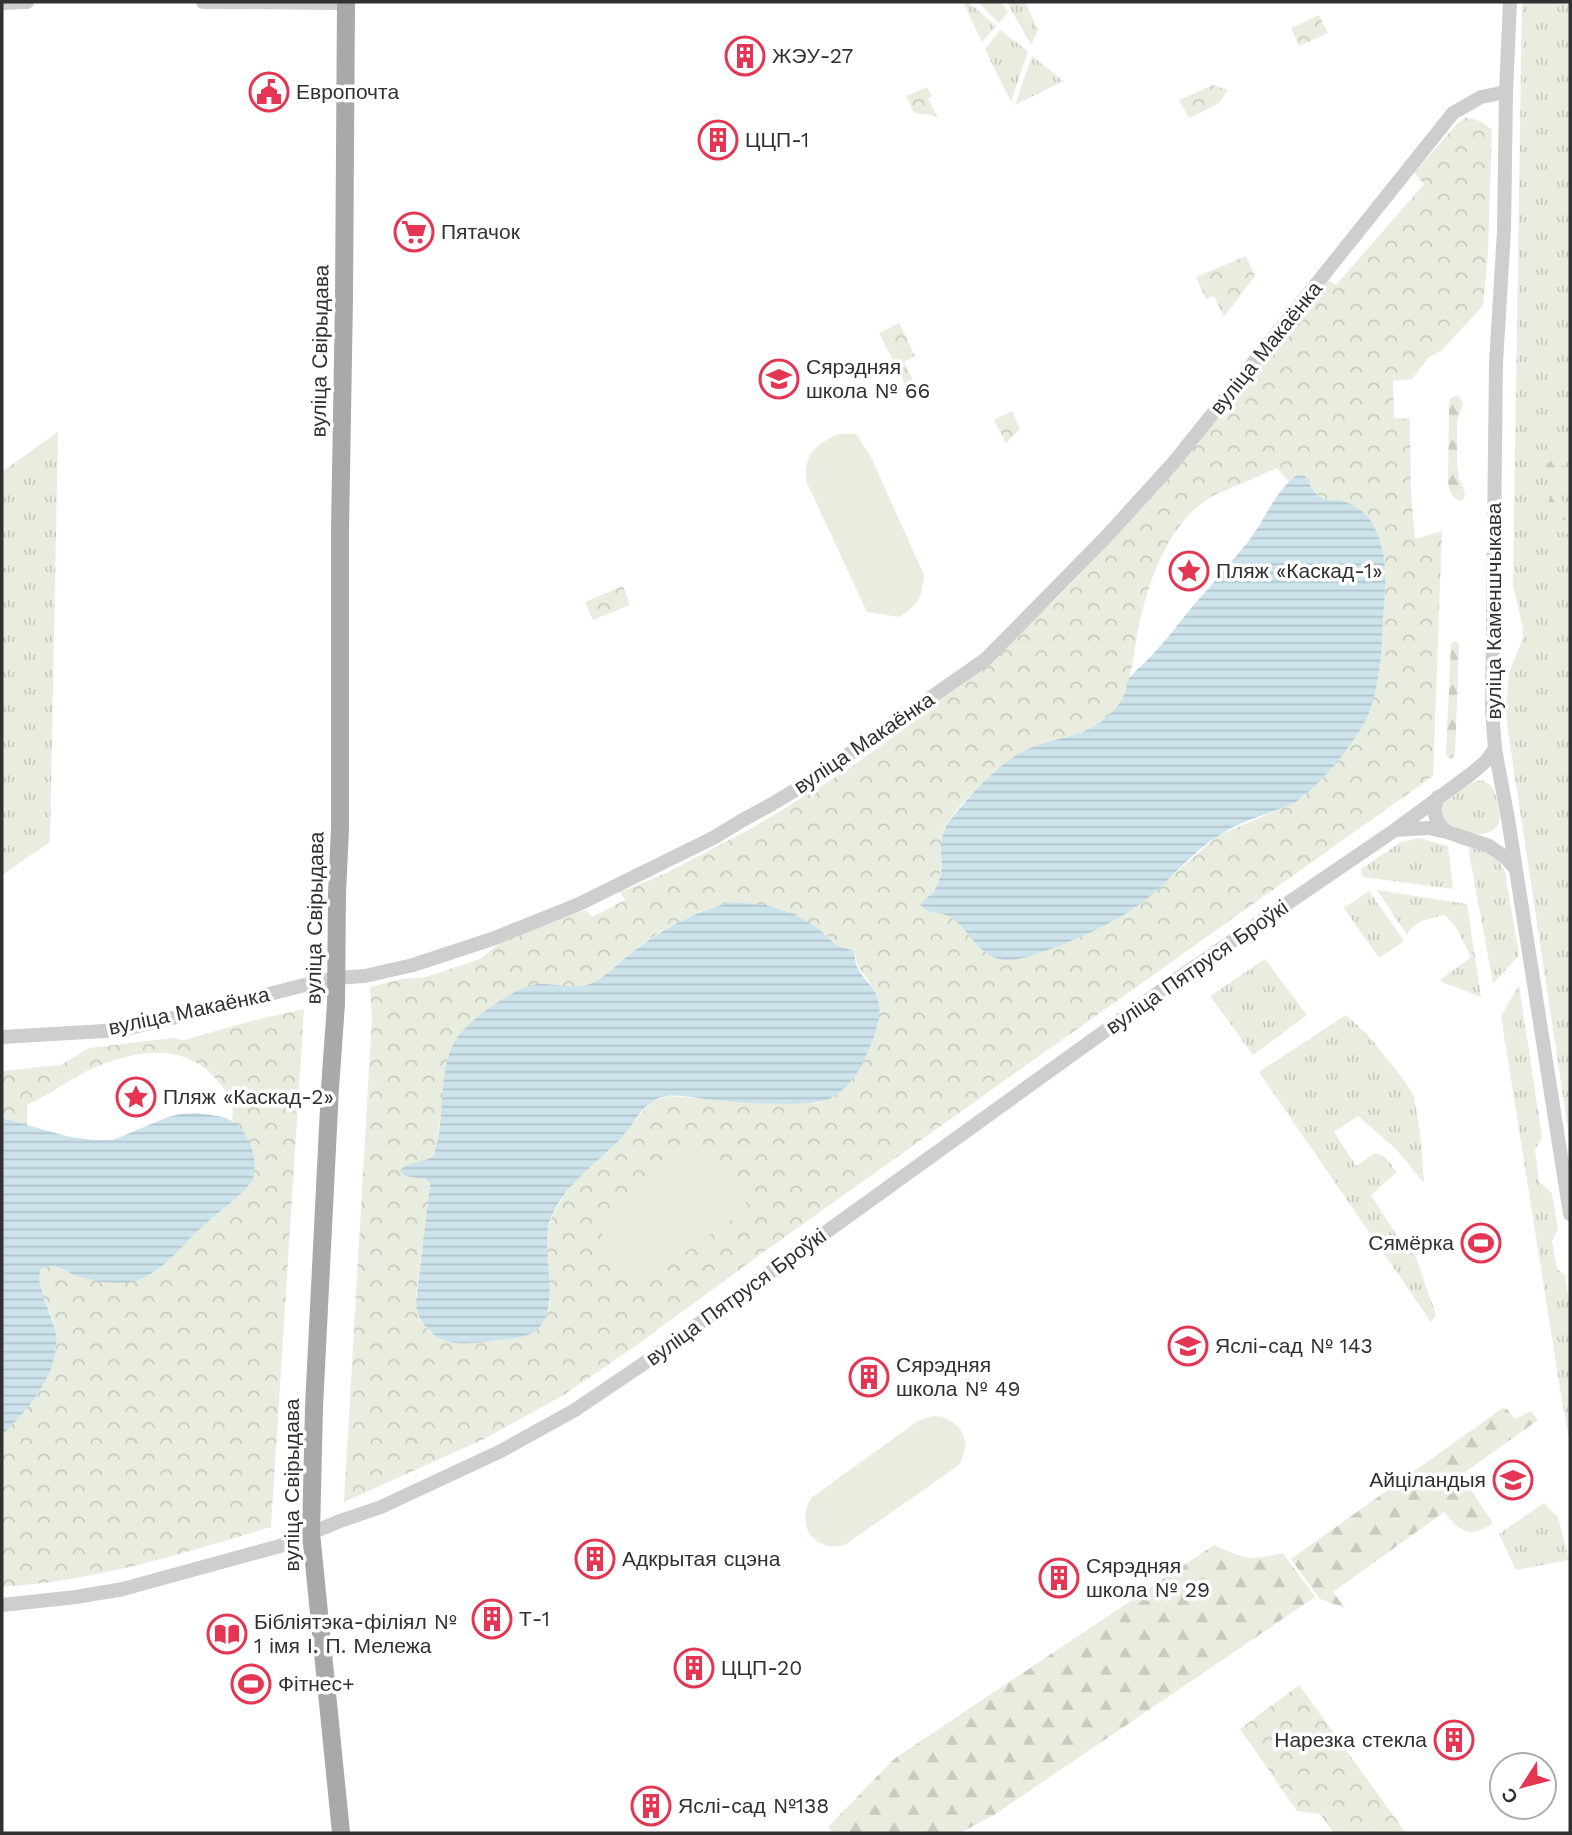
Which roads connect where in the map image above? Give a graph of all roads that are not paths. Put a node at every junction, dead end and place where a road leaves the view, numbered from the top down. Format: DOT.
graph roads {
  1 [pos="27,2"];
  2 [pos="203,2"];
  3 [pos="1510,2"];
  4 [pos="2,3"];
  5 [pos="346,3"];
  6 [pos="1506,92"];
  7 [pos="1495,749"];
  8 [pos="1471,774"];
  9 [pos="1502,785"];
  10 [pos="1438,797"];
  11 [pos="1508,820"];
  12 [pos="1395,830"];
  13 [pos="1447,832"];
  14 [pos="1472,840"];
  15 [pos="1516,869"];
  16 [pos="335,978"];
  17 [pos="2,1037"];
  18 [pos="1570,1214"];
  19 [pos="311,1533"];
  20 [pos="2,1605"];
  21 [pos="341,1833"];
  1 -- 4 [label="street"];
  2 -- 5 [label="street"];
  3 -- 6 [label="street, вуліца Каменшчыкава"];
  5 -- 16 [label="main road, вуліца Свірыдава"];
  6 -- 7 [label="street, вуліца Каменшчыкава"];
  6 -- 16 [label="street, вуліца Макаёнка"];
  7 -- 8 [label="street"];
  7 -- 9 [label="street, вуліца Каменшчыкава"];
  8 -- 9 [label="street"];
  8 -- 10 [label="street"];
  9 -- 11 [label="street, вуліца Каменшчыкава"];
  10 -- 12 [label="street, вуліца Пятруся Броўкі"];
  10 -- 13 [label="street"];
  11 -- 14 [label="street"];
  11 -- 15 [label="street, вуліца Каменшчыкава"];
  12 -- 13 [label="street"];
  12 -- 19 [label="street, вуліца Пятруся Броўкі"];
  13 -- 14 [label="street"];
  14 -- 15 [label="street"];
  15 -- 18 [label="street, вуліца Каменшчыкава"];
  16 -- 17 [label="street, вуліца Макаёнка"];
  16 -- 19 [label="main road, вуліца Свірыдава"];
  19 -- 20 [label="street, вуліца Пятруся Броўкі"];
  19 -- 21 [label="main road, вуліца Свірыдава"];
}
